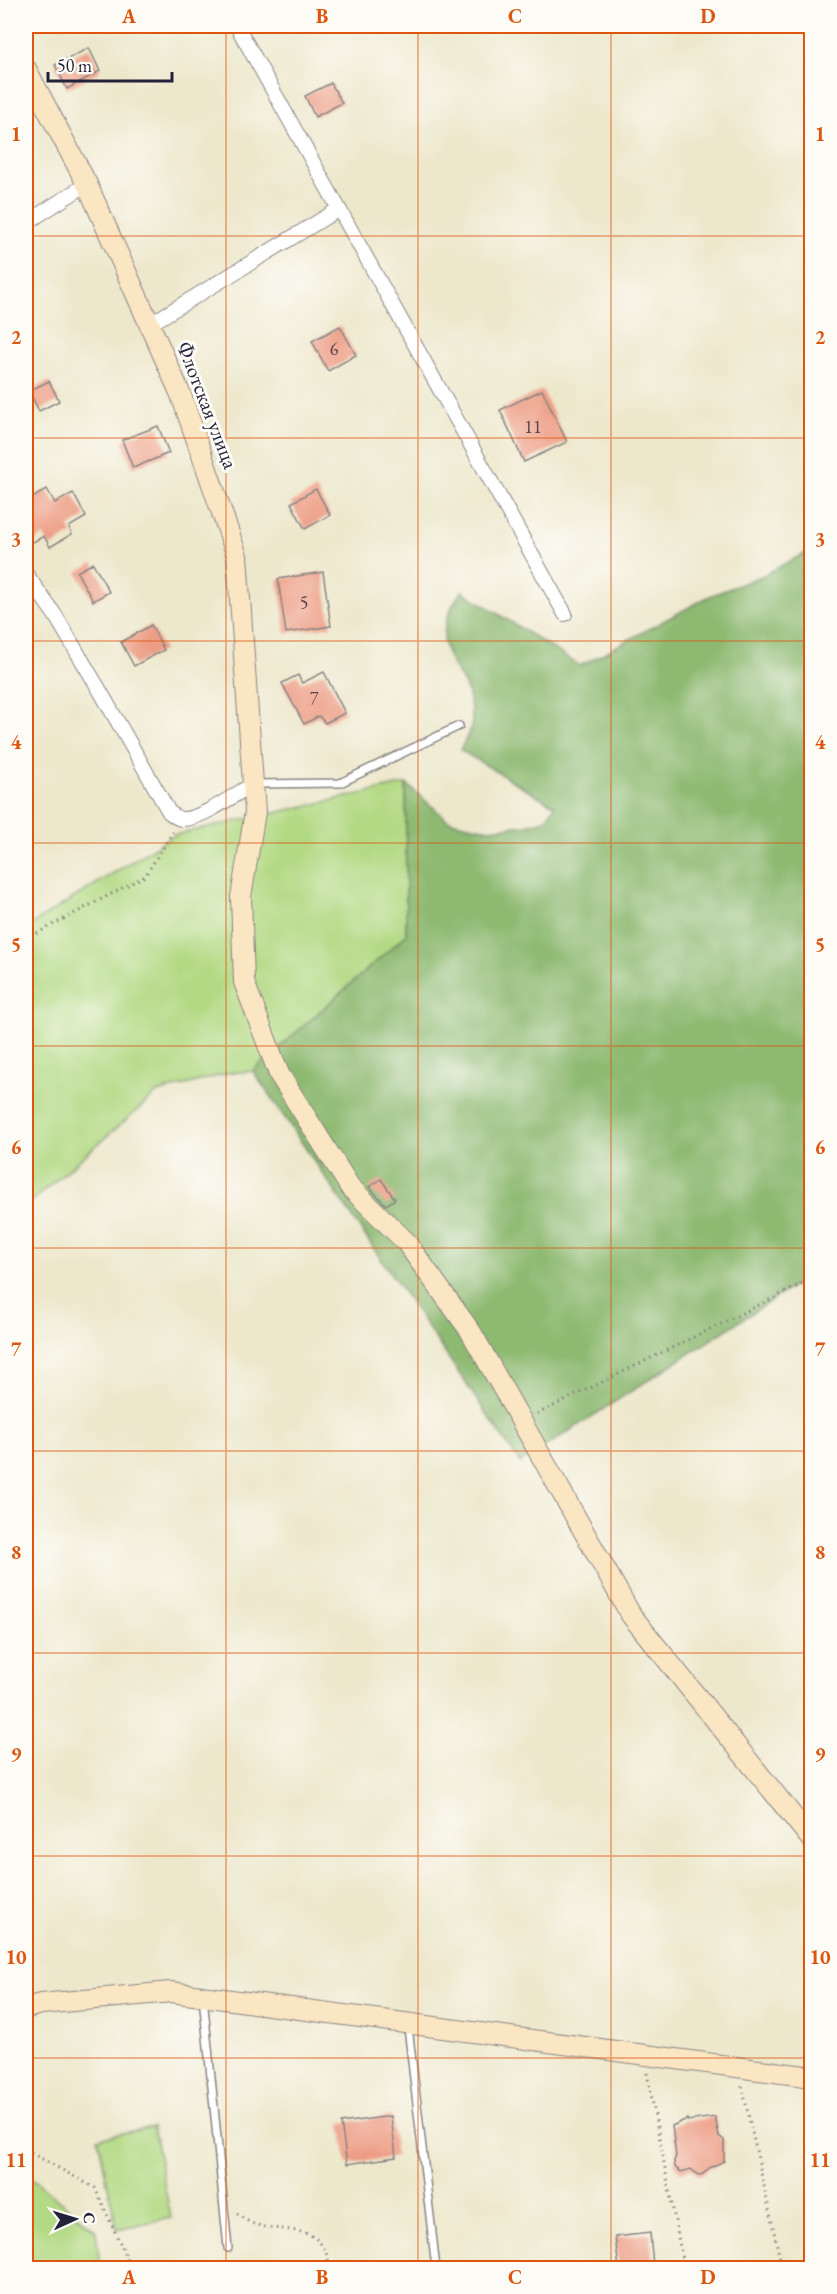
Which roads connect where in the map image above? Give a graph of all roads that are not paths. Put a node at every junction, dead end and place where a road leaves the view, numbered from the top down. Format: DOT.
graph roads {
  1 [pos="237,26"];
  2 [pos="26,69"];
  3 [pos="87,184"];
  4 [pos="339,208"];
  5 [pos="26,223"];
  6 [pos="150,324"];
  7 [pos="26,574"];
  8 [pos="565,614"];
  9 [pos="459,726"];
  10 [pos="253,784"];
  11 [pos="812,1840"];
  12 [pos="202,1996"];
  13 [pos="26,2008"];
  14 [pos="408,2024"];
  15 [pos="812,2077"];
  16 [pos="228,2248"];
  17 [pos="436,2268"];
  1 -- 4 [label="street"];
  2 -- 3 [label="street, Флотская улица"];
  3 -- 5 [label="street"];
  3 -- 6 [label="street, Флотская улица"];
  4 -- 6 [label="street"];
  4 -- 8 [label="street"];
  6 -- 10 [label="street, Флотская улица"];
  7 -- 10 [label="street"];
  9 -- 10 [label="lane"];
  10 -- 11 [label="street, Флотская улица"];
  12 -- 13 [label="street"];
  12 -- 14 [label="street"];
  12 -- 16 [label="lane"];
  14 -- 15 [label="street"];
  14 -- 17 [label="lane"];
}
